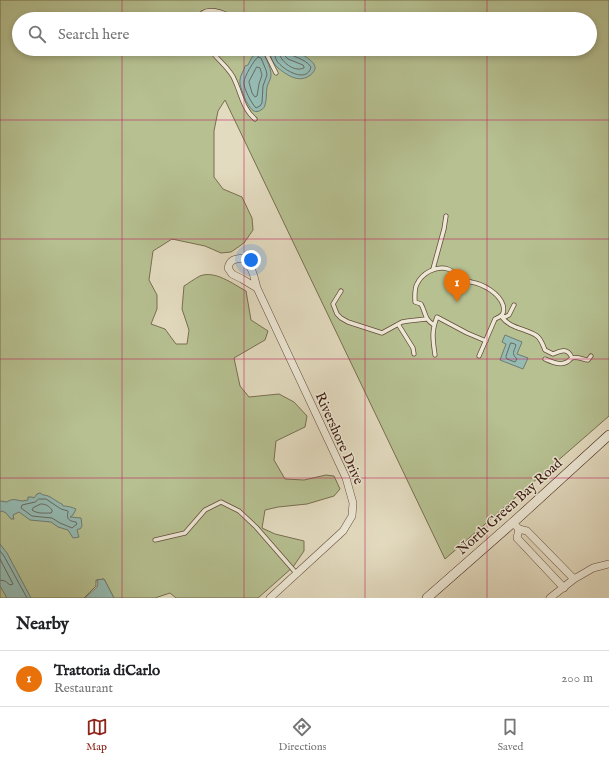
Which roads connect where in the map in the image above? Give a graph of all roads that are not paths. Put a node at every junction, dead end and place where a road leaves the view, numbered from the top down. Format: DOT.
graph roads {
  1 [pos="203,12"];
  2 [pos="221,12"];
  3 [pos="215,56"];
  4 [pos="268,56"];
  5 [pos="276,73"];
  6 [pos="255,119"];
  7 [pos="446,216"];
  8 [pos="433,269"];
  9 [pos="257,288"];
  10 [pos="341,292"];
  11 [pos="514,306"];
  12 [pos="501,316"];
  13 [pos="426,319"];
  14 [pos="398,324"];
  15 [pos="434,325"];
  16 [pos="486,341"];
  17 [pos="414,354"];
  18 [pos="435,355"];
  19 [pos="479,356"];
  20 [pos="591,356"];
  21 [pos="572,358"];
  22 [pos="545,359"];
  23 [pos="609,435"];
  24 [pos="516,526"];
  25 [pos="156,540"];
  26 [pos="609,564"];
  27 [pos="297,574"];
  28 [pos="574,579"];
  29 [pos="564,588"];
  30 [pos="270,598"];
  31 [pos="427,598"];
  32 [pos="550,598"];
  1 -- 2 [label="lane"];
  3 -- 6 [label="lane"];
  4 -- 5 [label="lane"];
  7 -- 8 [label="lane"];
  8 -- 12 [label="lane"];
  8 -- 13 [label="lane"];
  9 -- 9 [label="street, Rivershore Drive"];
  9 -- 27 [label="street, Rivershore Drive"];
  10 -- 14 [label="lane"];
  11 -- 12 [label="lane"];
  12 -- 16 [label="lane"];
  12 -- 21 [label="lane"];
  13 -- 14 [label="lane"];
  13 -- 15 [label="lane"];
  14 -- 17 [label="lane"];
  15 -- 16 [label="lane"];
  15 -- 18 [label="lane"];
  16 -- 19 [label="lane"];
  20 -- 21 [label="lane"];
  21 -- 22 [label="lane"];
  23 -- 24 [label="street, North Green Bay Road"];
  24 -- 28 [label="street"];
  24 -- 29 [label="street"];
  24 -- 31 [label="street, North Green Bay Road"];
  25 -- 27 [label="lane"];
  26 -- 28 [label="street"];
  27 -- 30 [label="street, Rivershore Drive"];
  28 -- 29 [label="street"];
  29 -- 32 [label="street"];
}
